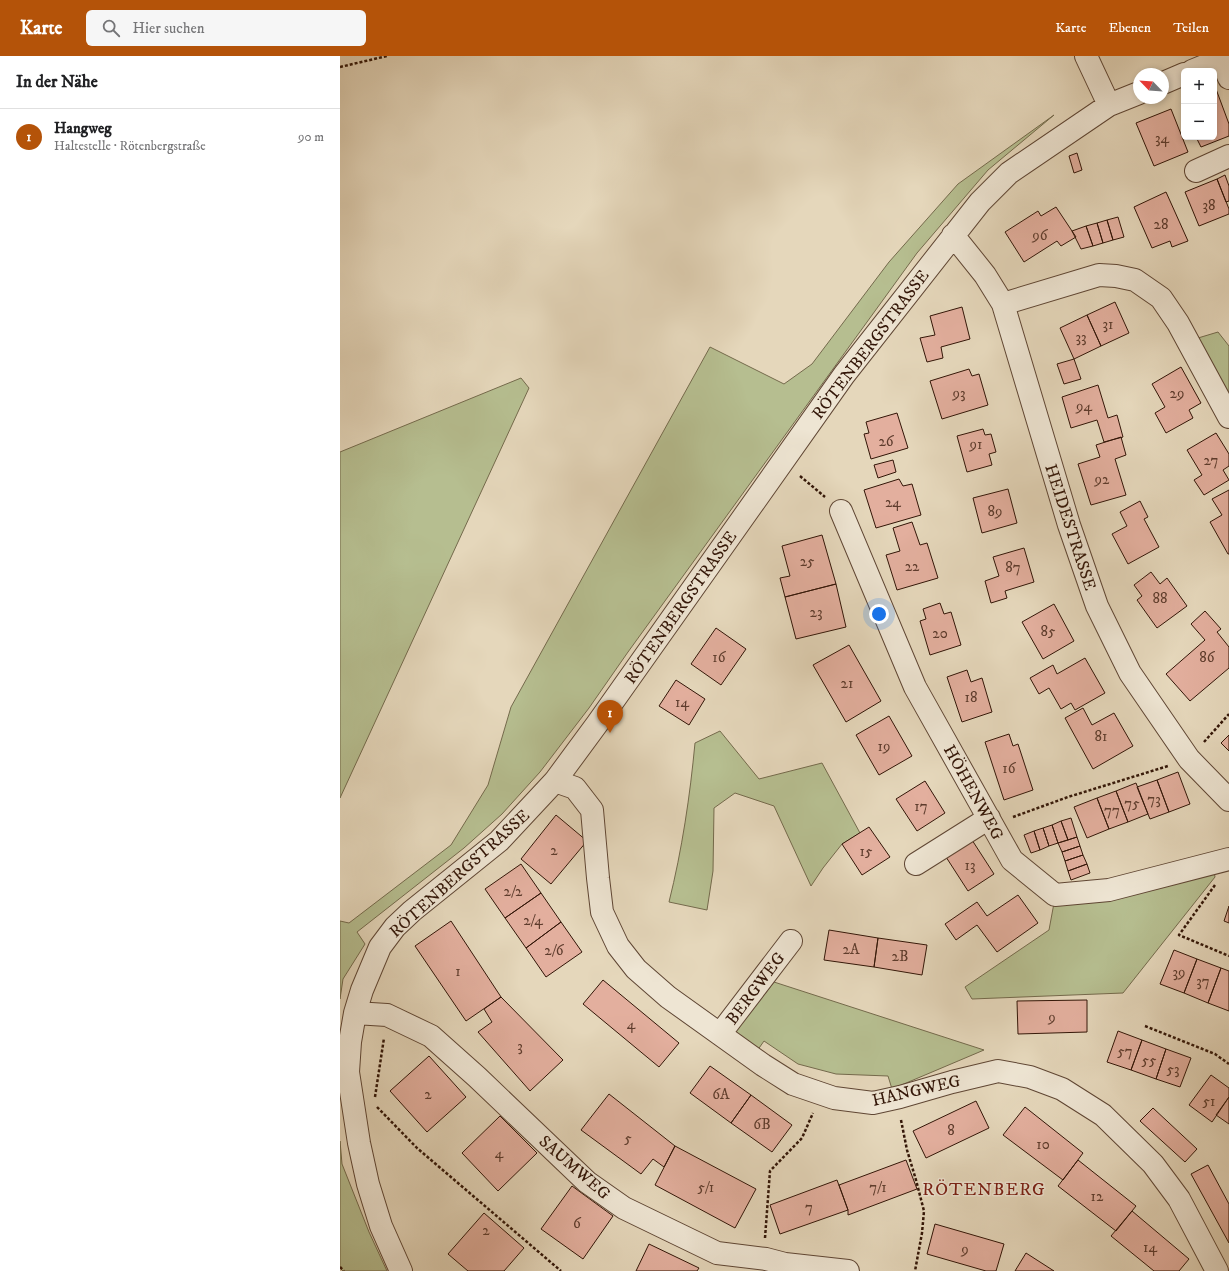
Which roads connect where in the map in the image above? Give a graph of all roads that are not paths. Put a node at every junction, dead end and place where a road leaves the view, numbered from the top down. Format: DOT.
graph roads {
  1 [pos="1086,56"];
  2 [pos="1226,64"];
  3 [pos="1207,68"];
  4 [pos="1181,75"];
  5 [pos="1169,80"];
  6 [pos="1133,95"];
  7 [pos="1109,105"];
  8 [pos="1229,156"];
  9 [pos="1196,171"];
  10 [pos="952,236"];
  11 [pos="1003,304"];
  12 [pos="1229,417"];
  13 [pos="841,510"];
  14 [pos="555,781"];
  15 [pos="1229,800"];
  16 [pos="990,821"];
  17 [pos="1226,860"];
  18 [pos="916,864"];
  19 [pos="791,941"];
  20 [pos="355,1013"];
  21 [pos="720,1034"];
  22 [pos="401,1271"];
  23 [pos="848,1271"];
  24 [pos="1217,1271"];
  1 -- 7 [label="street"];
  2 -- 3 [label="street"];
  4 -- 5 [label="street"];
  6 -- 7 [label="street, RÖTENBERGSTRASSE"];
  7 -- 10 [label="street, RÖTENBERGSTRASSE"];
  8 -- 9 [label="street"];
  10 -- 11 [label="street, HEIDESTRASSE"];
  10 -- 14 [label="street, RÖTENBERGSTRASSE"];
  11 -- 12 [label="street"];
  11 -- 15 [label="street, HEIDESTRASSE"];
  13 -- 16 [label="street, HÖHENWEG"];
  14 -- 20 [label="street, RÖTENBERGSTRASSE"];
  14 -- 21 [label="street, HANGWEG"];
  16 -- 17 [label="street, HÖHENWEG"];
  16 -- 18 [label="street"];
  19 -- 21 [label="street, BERGWEG"];
  20 -- 22 [label="street, RÖTENBERGSTRASSE"];
  20 -- 23 [label="street, SAUMWEG"];
  21 -- 24 [label="street, HANGWEG"];
}
